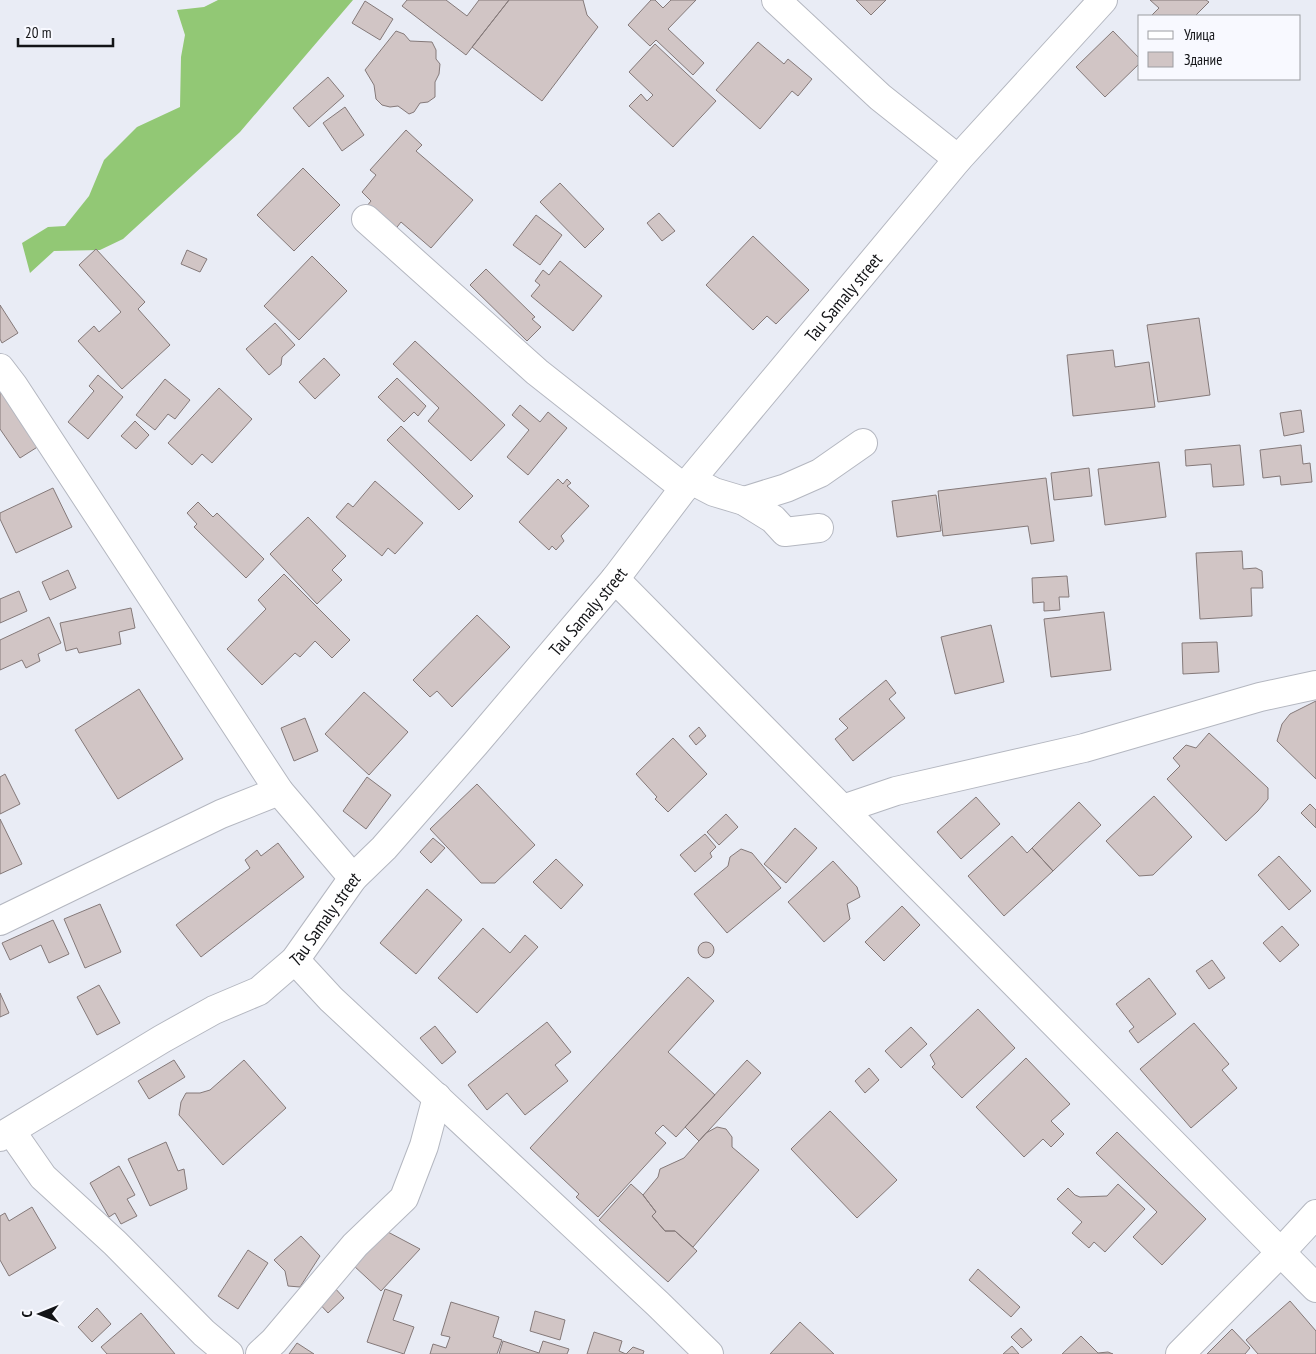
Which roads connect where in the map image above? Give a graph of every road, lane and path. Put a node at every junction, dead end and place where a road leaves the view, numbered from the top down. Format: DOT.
graph roads {
  1 [pos="776,0"];
  2 [pos="1103,0"];
  3 [pos="958,159"];
  4 [pos="366,219"];
  5 [pos="0,368"];
  6 [pos="863,443"];
  7 [pos="687,484"];
  8 [pos="744,501"];
  9 [pos="819,528"];
  10 [pos="615,579"];
  11 [pos="1316,685"];
  12 [pos="278,791"];
  13 [pos="843,809"];
  14 [pos="353,878"];
  15 [pos="0,921"];
  16 [pos="295,960"];
  17 [pos="437,1097"];
  18 [pos="6,1134"];
  19 [pos="1316,1214"];
  20 [pos="1280,1253"];
  21 [pos="1316,1288"];
  22 [pos="229,1354"];
  23 [pos="260,1354"];
  24 [pos="709,1354"];
  25 [pos="1180,1354"];
  1 -- 3 [label="street"];
  2 -- 3 [label="street, Tau Samaly street"];
  3 -- 7 [label="street, Tau Samaly street"];
  4 -- 7 [label="street"];
  5 -- 12 [label="street"];
  6 -- 8 [label="street"];
  7 -- 8 [label="street"];
  7 -- 10 [label="street, Tau Samaly street"];
  8 -- 9 [label="street"];
  10 -- 13 [label="street"];
  10 -- 14 [label="street, Tau Samaly street"];
  11 -- 13 [label="street"];
  12 -- 14 [label="street"];
  12 -- 15 [label="street"];
  13 -- 20 [label="street"];
  14 -- 16 [label="street, Tau Samaly street"];
  16 -- 17 [label="street"];
  16 -- 18 [label="street, Tau Samaly street"];
  17 -- 23 [label="street"];
  17 -- 24 [label="street"];
  18 -- 22 [label="street"];
  19 -- 20 [label="street"];
  20 -- 21 [label="street"];
  20 -- 25 [label="street"];
}
